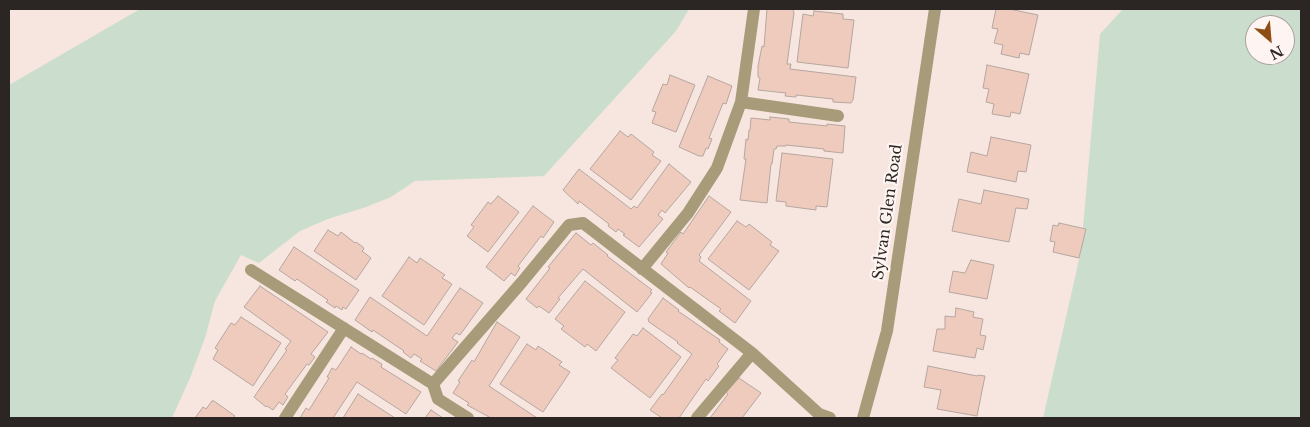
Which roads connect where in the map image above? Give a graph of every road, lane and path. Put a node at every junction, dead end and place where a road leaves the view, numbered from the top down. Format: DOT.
graph roads {
  1 [pos="754,9"];
  2 [pos="935,9"];
  3 [pos="741,102"];
  4 [pos="838,116"];
  5 [pos="642,269"];
  6 [pos="251,270"];
  7 [pos="344,328"];
  8 [pos="752,353"];
  9 [pos="433,384"];
  10 [pos="285,418"];
  11 [pos="468,418"];
  12 [pos="696,418"];
  13 [pos="830,418"];
  14 [pos="863,418"];
  1 -- 3 [label="street"];
  2 -- 14 [label="street, Sylvan Glen Road"];
  3 -- 4 [label="street"];
  3 -- 5 [label="street"];
  5 -- 8 [label="street"];
  5 -- 9 [label="street"];
  6 -- 7 [label="street"];
  7 -- 9 [label="street"];
  7 -- 10 [label="street"];
  8 -- 12 [label="street"];
  8 -- 13 [label="street"];
  9 -- 11 [label="street"];
}
